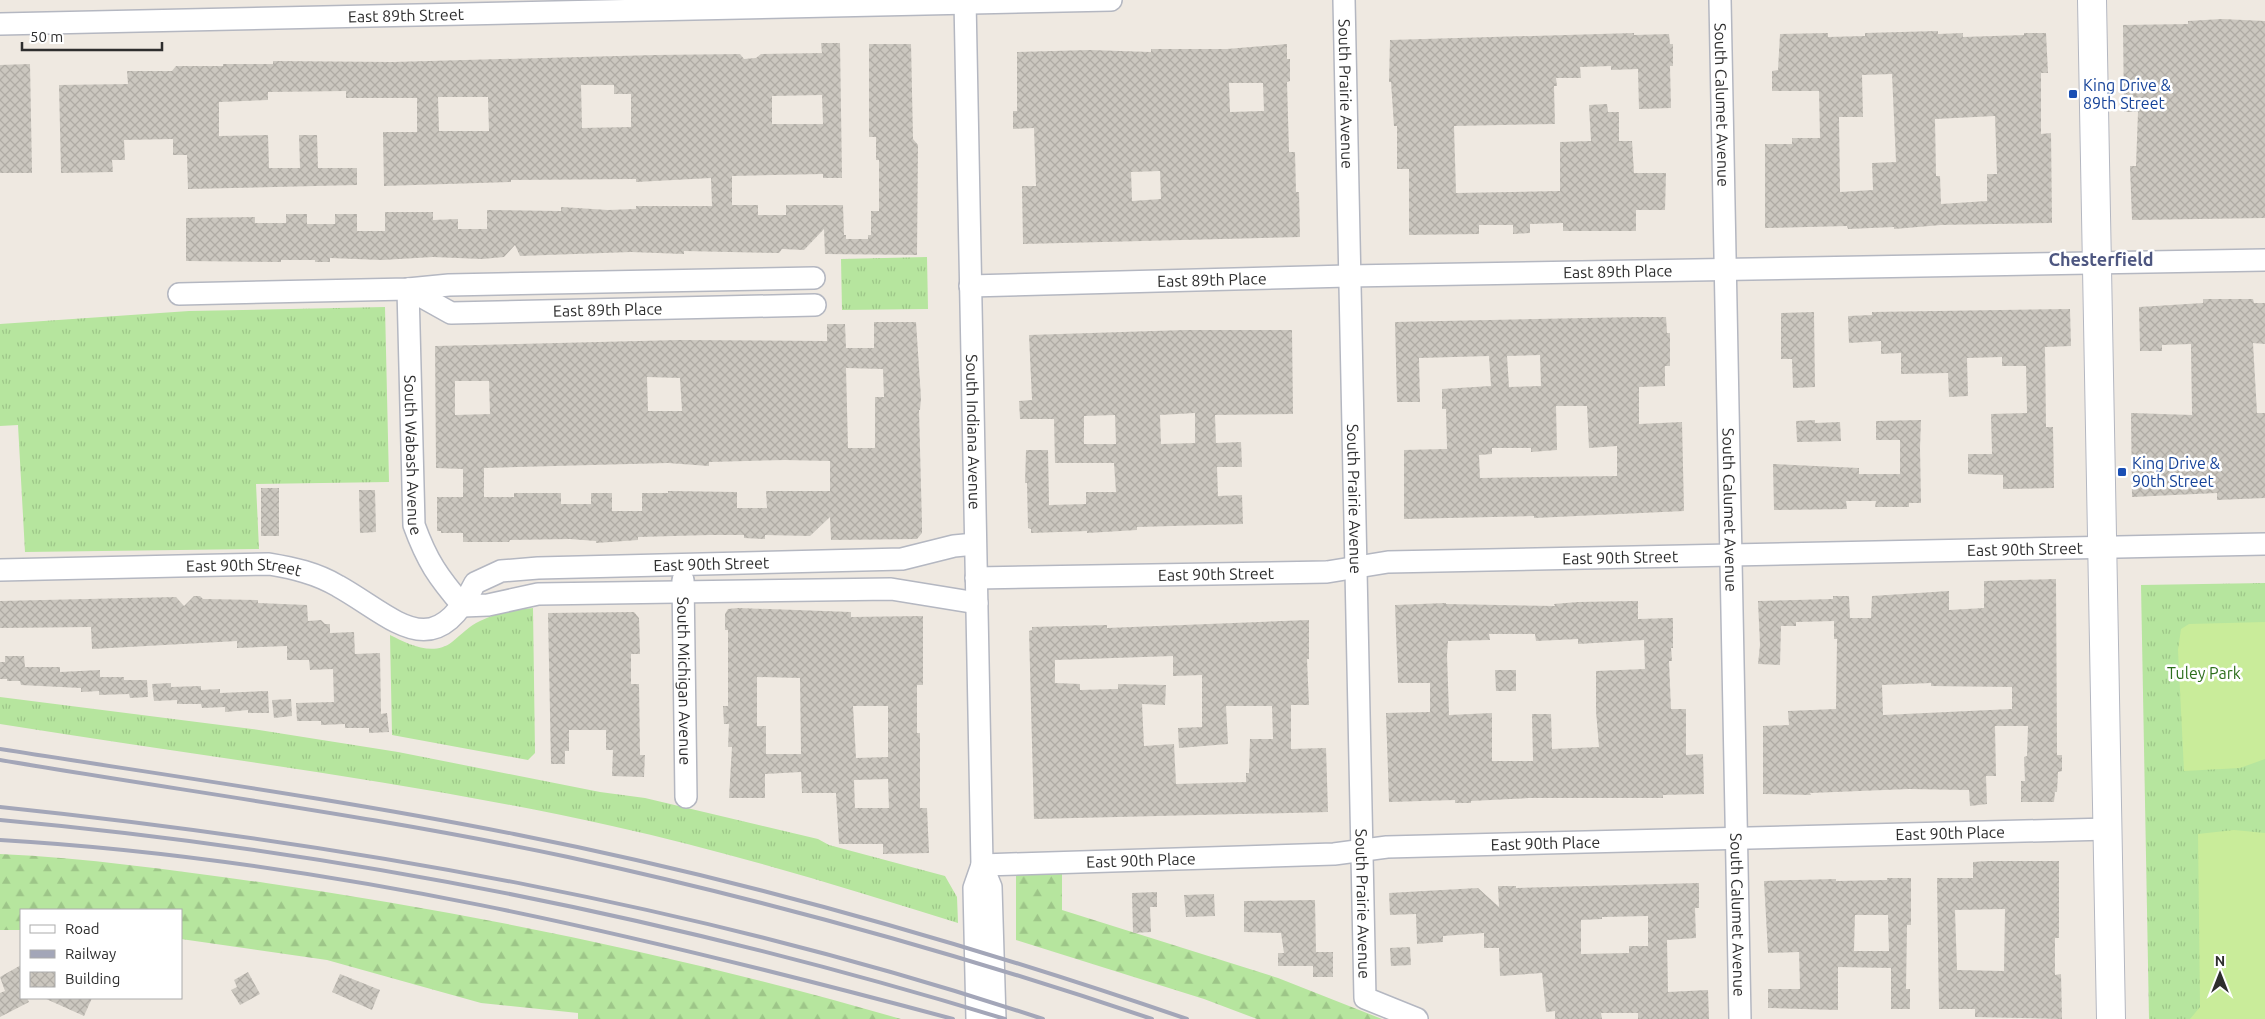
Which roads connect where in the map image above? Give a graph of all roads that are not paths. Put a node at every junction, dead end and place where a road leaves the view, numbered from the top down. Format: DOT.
graph roads {
  1 [pos="1112,0"];
  2 [pos="1344,0"];
  3 [pos="1720,0"];
  4 [pos="2092,0"];
  5 [pos="965,2"];
  6 [pos="589,6"];
  7 [pos="216,10"];
  8 [pos="0,24"];
  9 [pos="2265,260"];
  10 [pos="2097,264"];
  11 [pos="1724,271"];
  12 [pos="1348,276"];
  13 [pos="814,278"];
  14 [pos="970,286"];
  15 [pos="408,289"];
  16 [pos="179,294"];
  17 [pos="815,305"];
  18 [pos="975,544"];
  19 [pos="2265,544"];
  20 [pos="2102,547"];
  21 [pos="1731,554"];
  22 [pos="682,565"];
  23 [pos="1355,567"];
  24 [pos="0,570"];
  25 [pos="976,578"];
  26 [pos="683,593"];
  27 [pos="977,603"];
  28 [pos="463,606"];
  29 [pos="686,797"];
  30 [pos="2108,829"];
  31 [pos="1736,837"];
  32 [pos="1362,851"];
  33 [pos="982,865"];
  34 [pos="977,1019"];
  35 [pos="994,1019"];
  36 [pos="1417,1019"];
  37 [pos="1740,1019"];
  38 [pos="2111,1019"];
  1 -- 5 [label="street, East 89th Street"];
  2 -- 12 [label="street, South Prairie Avenue"];
  3 -- 11 [label="street, South Calumet Avenue"];
  4 -- 10 [label="street"];
  5 -- 6 [label="street, East 89th Street"];
  5 -- 14 [label="street, South Indiana Avenue"];
  6 -- 7 [label="street, East 89th Street"];
  7 -- 8 [label="street, East 89th Street"];
  9 -- 10 [label="street, East 89th Place"];
  10 -- 11 [label="street, East 89th Place"];
  10 -- 20 [label="street"];
  11 -- 12 [label="street, East 89th Place"];
  11 -- 21 [label="street, South Calumet Avenue"];
  12 -- 14 [label="street, East 89th Place"];
  12 -- 23 [label="street, South Prairie Avenue"];
  13 -- 15 [label="street, East 89th Place"];
  14 -- 18 [label="street, South Indiana Avenue"];
  15 -- 16 [label="street, East 89th Place"];
  15 -- 17 [label="street, East 89th Place"];
  15 -- 28 [label="street, South Wabash Avenue"];
  18 -- 22 [label="street, East 90th Street"];
  18 -- 25 [label="street, South Indiana Avenue"];
  19 -- 20 [label="street, East 90th Street"];
  20 -- 21 [label="street, East 90th Street"];
  20 -- 30 [label="street"];
  21 -- 23 [label="street, East 90th Street"];
  21 -- 31 [label="street, South Calumet Avenue"];
  22 -- 26 [label="street, South Michigan Avenue"];
  22 -- 28 [label="street, East 90th Street"];
  23 -- 25 [label="street, East 90th Street"];
  23 -- 32 [label="street, South Prairie Avenue"];
  24 -- 28 [label="street, East 90th Street"];
  25 -- 27 [label="street, South Indiana Avenue"];
  26 -- 27 [label="street, East 90th Street"];
  26 -- 28 [label="street, East 90th Street"];
  26 -- 29 [label="street, South Michigan Avenue"];
  27 -- 33 [label="street, South Indiana Avenue"];
  30 -- 31 [label="street, East 90th Place"];
  30 -- 38 [label="street"];
  31 -- 32 [label="street, East 90th Place"];
  31 -- 37 [label="street, South Calumet Avenue"];
  32 -- 33 [label="street, East 90th Place"];
  32 -- 36 [label="street, South Prairie Avenue"];
  33 -- 34 [label="street, South Indiana Avenue"];
  33 -- 35 [label="street, South Indiana Avenue"];
}
